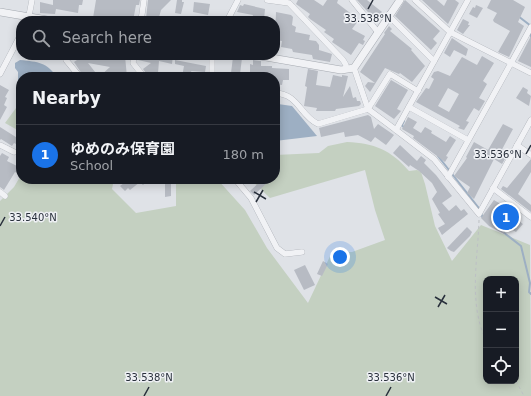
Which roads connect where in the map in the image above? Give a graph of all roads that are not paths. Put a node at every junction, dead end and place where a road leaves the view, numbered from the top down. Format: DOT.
graph roads {
  1 [pos="32,0"];
  2 [pos="144,0"];
  3 [pos="238,0"];
  4 [pos="267,0"];
  5 [pos="352,0"];
  6 [pos="400,0"];
  7 [pos="415,0"];
  8 [pos="468,0"];
  9 [pos="290,2"];
  10 [pos="0,12"];
  11 [pos="388,15"];
  12 [pos="17,16"];
  13 [pos="29,16"];
  14 [pos="142,16"];
  15 [pos="230,16"];
  16 [pos="379,28"];
  17 [pos="530,28"];
  18 [pos="450,32"];
  19 [pos="16,43"];
  20 [pos="280,59"];
  21 [pos="66,60"];
  22 [pos="133,60"];
  23 [pos="212,60"];
  24 [pos="434,61"];
  25 [pos="511,64"];
  26 [pos="354,68"];
  27 [pos="346,69"];
  28 [pos="1,71"];
  29 [pos="76,72"];
  30 [pos="140,72"];
  31 [pos="212,72"];
  32 [pos="531,72"];
  33 [pos="418,91"];
  34 [pos="280,94"];
  35 [pos="411,108"];
  36 [pos="368,109"];
  37 [pos="531,120"];
  38 [pos="396,130"];
  39 [pos="468,140"];
  40 [pos="0,145"];
  41 [pos="517,145"];
  42 [pos="14,152"];
  43 [pos="531,155"];
  44 [pos="448,177"];
  45 [pos="239,184"];
  46 [pos="493,188"];
  47 [pos="531,217"];
  48 [pos="302,252"];
  1 -- 13 [label="street"];
  2 -- 14 [label="street"];
  3 -- 15 [label="street"];
  4 -- 9 [label="street"];
  5 -- 16 [label="street"];
  6 -- 11 [label="street"];
  7 -- 18 [label="street"];
  8 -- 18 [label="street"];
  9 -- 27 [label="street"];
  10 -- 12 [label="street"];
  11 -- 16 [label="street"];
  11 -- 24 [label="street"];
  16 -- 26 [label="street"];
  17 -- 25 [label="street"];
  18 -- 24 [label="street"];
  18 -- 25 [label="street"];
  19 -- 28 [label="street"];
  20 -- 27 [label="street"];
  21 -- 29 [label="street"];
  22 -- 30 [label="street"];
  23 -- 31 [label="street"];
  24 -- 33 [label="street"];
  25 -- 32 [label="street"];
  25 -- 39 [label="street"];
  26 -- 27 [label="street"];
  26 -- 36 [label="street"];
  33 -- 35 [label="street"];
  33 -- 36 [label="street"];
  34 -- 36 [label="street"];
  35 -- 38 [label="street"];
  35 -- 39 [label="street"];
  36 -- 38 [label="street"];
  37 -- 41 [label="street"];
  38 -- 44 [label="street"];
  39 -- 44 [label="street"];
  40 -- 42 [label="street"];
  41 -- 43 [label="street"];
  41 -- 46 [label="street"];
  44 -- 46 [label="street"];
  45 -- 48 [label="street"];
  46 -- 47 [label="street"];
}
